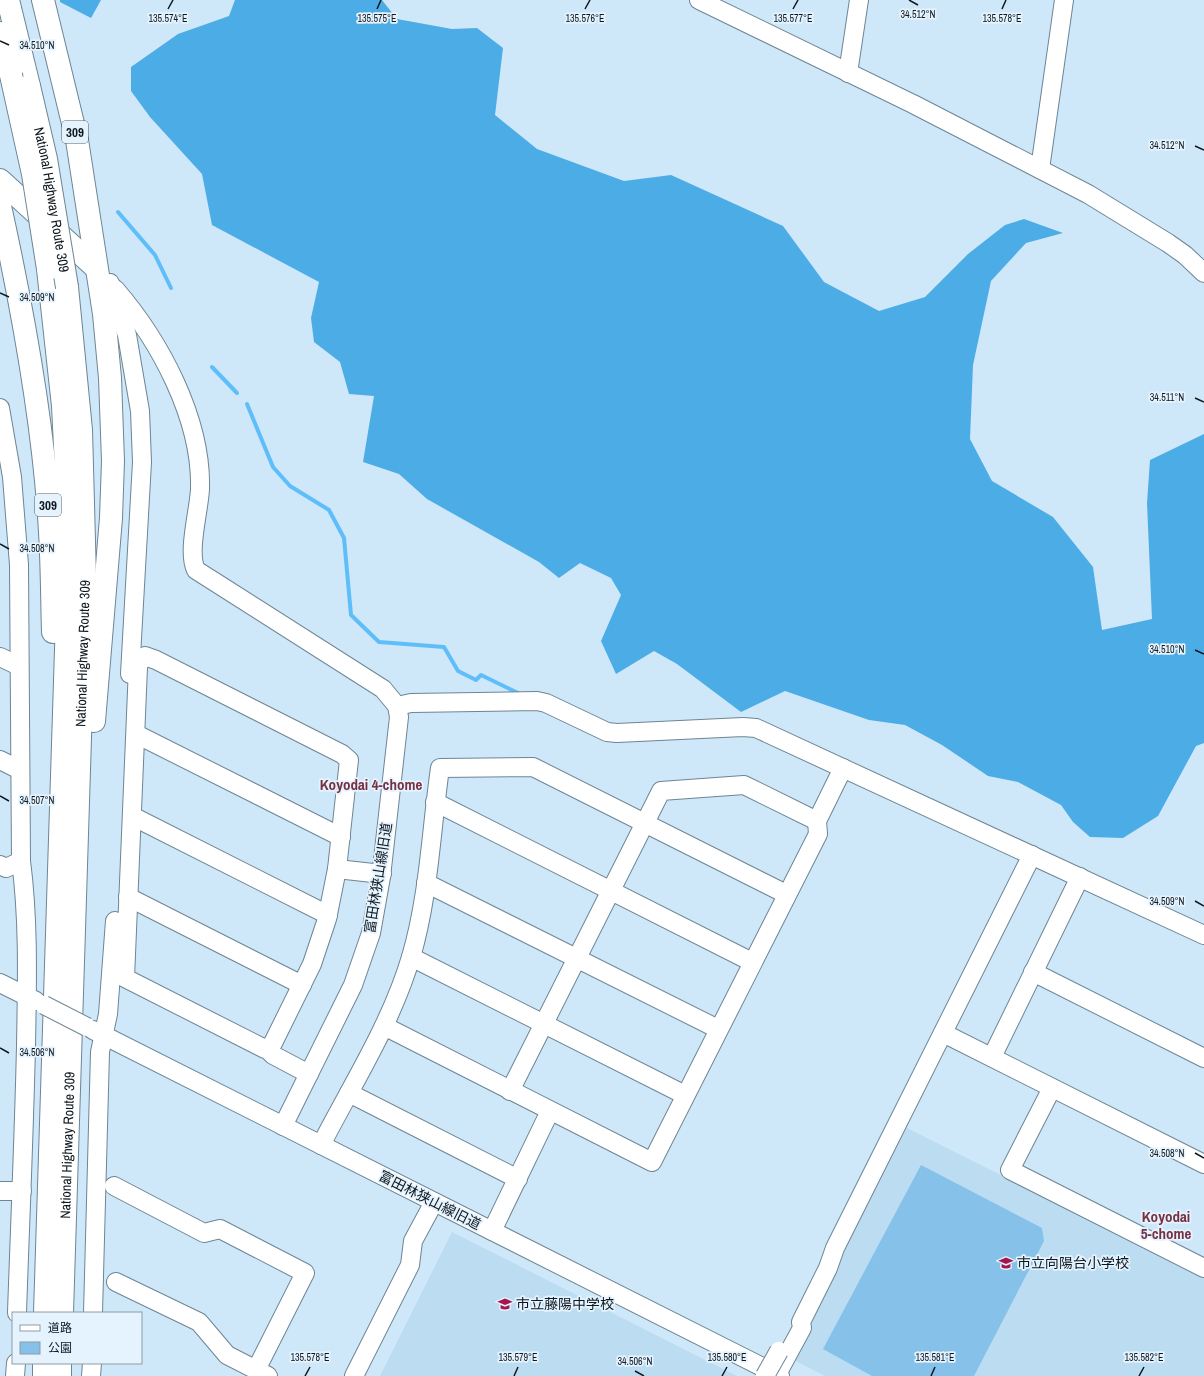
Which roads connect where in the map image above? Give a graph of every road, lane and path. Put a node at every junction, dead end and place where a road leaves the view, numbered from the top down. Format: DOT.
graph roads {
  1 [pos="8,0"];
  2 [pos="44,0"];
  3 [pos="699,0"];
  4 [pos="858,0"];
  5 [pos="1064,0"];
  6 [pos="0,33"];
  7 [pos="848,72"];
  8 [pos="20,80"];
  9 [pos="1040,169"];
  10 [pos="0,180"];
  11 [pos="0,206"];
  12 [pos="95,267"];
  13 [pos="1204,272"];
  14 [pos="110,283"];
  15 [pos="0,408"];
  16 [pos="0,657"];
  17 [pos="19,666"];
  18 [pos="397,706"];
  19 [pos="136,734"];
  20 [pos="0,760"];
  21 [pos="842,768"];
  22 [pos="20,770"];
  23 [pos="435,802"];
  24 [pos="62,808"];
  25 [pos="132,816"];
  26 [pos="817,821"];
  27 [pos="644,823"];
  28 [pos="77,831"];
  29 [pos="341,837"];
  30 [pos="1032,855"];
  31 [pos="20,861"];
  32 [pos="0,865"];
  33 [pos="337,869"];
  34 [pos="382,874"];
  35 [pos="1080,877"];
  36 [pos="426,883"];
  37 [pos="610,890"];
  38 [pos="786,894"];
  39 [pos="128,898"];
  40 [pos="328,915"];
  41 [pos="1204,935"];
  42 [pos="411,957"];
  43 [pos="576,958"];
  44 [pos="752,962"];
  45 [pos="1033,972"];
  46 [pos="0,983"];
  47 [pos="302,985"];
  48 [pos="27,997"];
  49 [pos="543,1024"];
  50 [pos="384,1026"];
  51 [pos="718,1028"];
  52 [pos="943,1033"];
  53 [pos="104,1035"];
  54 [pos="267,1049"];
  55 [pos="992,1057"];
  56 [pos="1204,1058"];
  57 [pos="309,1074"];
  58 [pos="1052,1088"];
  59 [pos="510,1091"];
  60 [pos="349,1093"];
  61 [pos="685,1095"];
  62 [pos="550,1111"];
  63 [pos="283,1126"];
  64 [pos="322,1145"];
  65 [pos="1204,1164"];
  66 [pos="518,1178"];
  67 [pos="114,1186"];
  68 [pos="0,1191"];
  69 [pos="22,1191"];
  70 [pos="434,1202"];
  71 [pos="492,1231"];
  72 [pos="835,1248"];
  73 [pos="1204,1267"];
  74 [pos="116,1282"];
  75 [pos="17,1312"];
  76 [pos="46,1312"];
  77 [pos="62,1312"];
  78 [pos="93,1312"];
  79 [pos="16,1364"];
  80 [pos="44,1364"];
  81 [pos="60,1364"];
  82 [pos="92,1364"];
  83 [pos="262,1373"];
  84 [pos="15,1376"];
  85 [pos="44,1376"];
  86 [pos="60,1376"];
  87 [pos="92,1376"];
  88 [pos="354,1376"];
  89 [pos="774,1376"];
  1 -- 8 [label="main road, National Highway Route 309 / 309"];
  2 -- 12 [label="main road, 309"];
  3 -- 7 [label="street"];
  4 -- 7 [label="street"];
  5 -- 9 [label="street"];
  6 -- 8 [label="main road, National Highway Route 309 / 309"];
  7 -- 9 [label="street"];
  8 -- 24 [label="main road, National Highway Route 309 / 309, bridge"];
  8 -- 28 [label="main road, National Highway Route 309 / 309, bridge"];
  9 -- 13 [label="street"];
  10 -- 12 [label="main road"];
  11 -- 24 [label="main road, 309"];
  12 -- 14 [label="street"];
  12 -- 28 [label="main road, 309"];
  14 -- 18 [label="street"];
  14 -- 53 [label="street"];
  15 -- 17 [label="street"];
  16 -- 17 [label="street"];
  17 -- 22 [label="street"];
  18 -- 21 [label="street"];
  18 -- 34 [label="street, 富田林狭山線旧道"];
  19 -- 25 [label="street"];
  19 -- 29 [label="street"];
  19 -- 29 [label="street"];
  20 -- 22 [label="street"];
  21 -- 26 [label="street"];
  21 -- 30 [label="street"];
  22 -- 31 [label="street"];
  23 -- 27 [label="street"];
  23 -- 36 [label="street"];
  23 -- 37 [label="street"];
  24 -- 76 [label="main road, National Highway Route 309 / 309"];
  25 -- 39 [label="street"];
  25 -- 40 [label="street"];
  26 -- 27 [label="street"];
  26 -- 38 [label="street"];
  27 -- 37 [label="street"];
  27 -- 38 [label="street"];
  28 -- 77 [label="main road, National Highway Route 309 / 309"];
  29 -- 33 [label="street"];
  30 -- 35 [label="street"];
  30 -- 52 [label="street"];
  31 -- 32 [label="street"];
  31 -- 48 [label="street"];
  33 -- 34 [label="street"];
  33 -- 40 [label="street"];
  34 -- 57 [label="street, 富田林狭山線旧道"];
  35 -- 41 [label="street"];
  35 -- 45 [label="street"];
  36 -- 42 [label="street"];
  36 -- 43 [label="street"];
  37 -- 43 [label="street"];
  37 -- 44 [label="street"];
  38 -- 44 [label="street"];
  39 -- 47 [label="street"];
  39 -- 54 [label="street"];
  40 -- 47 [label="street"];
  42 -- 49 [label="street"];
  42 -- 50 [label="street"];
  43 -- 49 [label="street"];
  43 -- 51 [label="street"];
  44 -- 51 [label="street"];
  45 -- 55 [label="street"];
  45 -- 56 [label="street"];
  46 -- 48 [label="street"];
  47 -- 54 [label="street"];
  48 -- 53 [label="street, bridge"];
  48 -- 69 [label="street"];
  49 -- 59 [label="street"];
  49 -- 61 [label="street"];
  50 -- 59 [label="street"];
  50 -- 60 [label="street"];
  51 -- 61 [label="street"];
  52 -- 55 [label="street"];
  52 -- 72 [label="street"];
  53 -- 63 [label="street"];
  53 -- 78 [label="street"];
  54 -- 57 [label="street"];
  55 -- 58 [label="street"];
  57 -- 63 [label="street, 富田林狭山線旧道"];
  58 -- 65 [label="street"];
  58 -- 73 [label="street"];
  59 -- 62 [label="street"];
  60 -- 64 [label="street"];
  60 -- 66 [label="street"];
  61 -- 62 [label="street"];
  62 -- 66 [label="street"];
  63 -- 64 [label="street, 富田林狭山線旧道"];
  64 -- 70 [label="street, 富田林狭山線旧道"];
  66 -- 71 [label="street"];
  67 -- 83 [label="street"];
  68 -- 69 [label="street"];
  69 -- 75 [label="street"];
  70 -- 71 [label="street, 富田林狭山線旧道"];
  70 -- 88 [label="street"];
  71 -- 89 [label="street, 富田林狭山線旧道"];
  72 -- 89 [label="street, bridge"];
  72 -- 89 [label="street"];
  74 -- 83 [label="street"];
  79 -- 84 [label="street"];
  80 -- 85 [label="main road"];
  81 -- 86 [label="main road"];
  82 -- 87 [label="street"];
}
